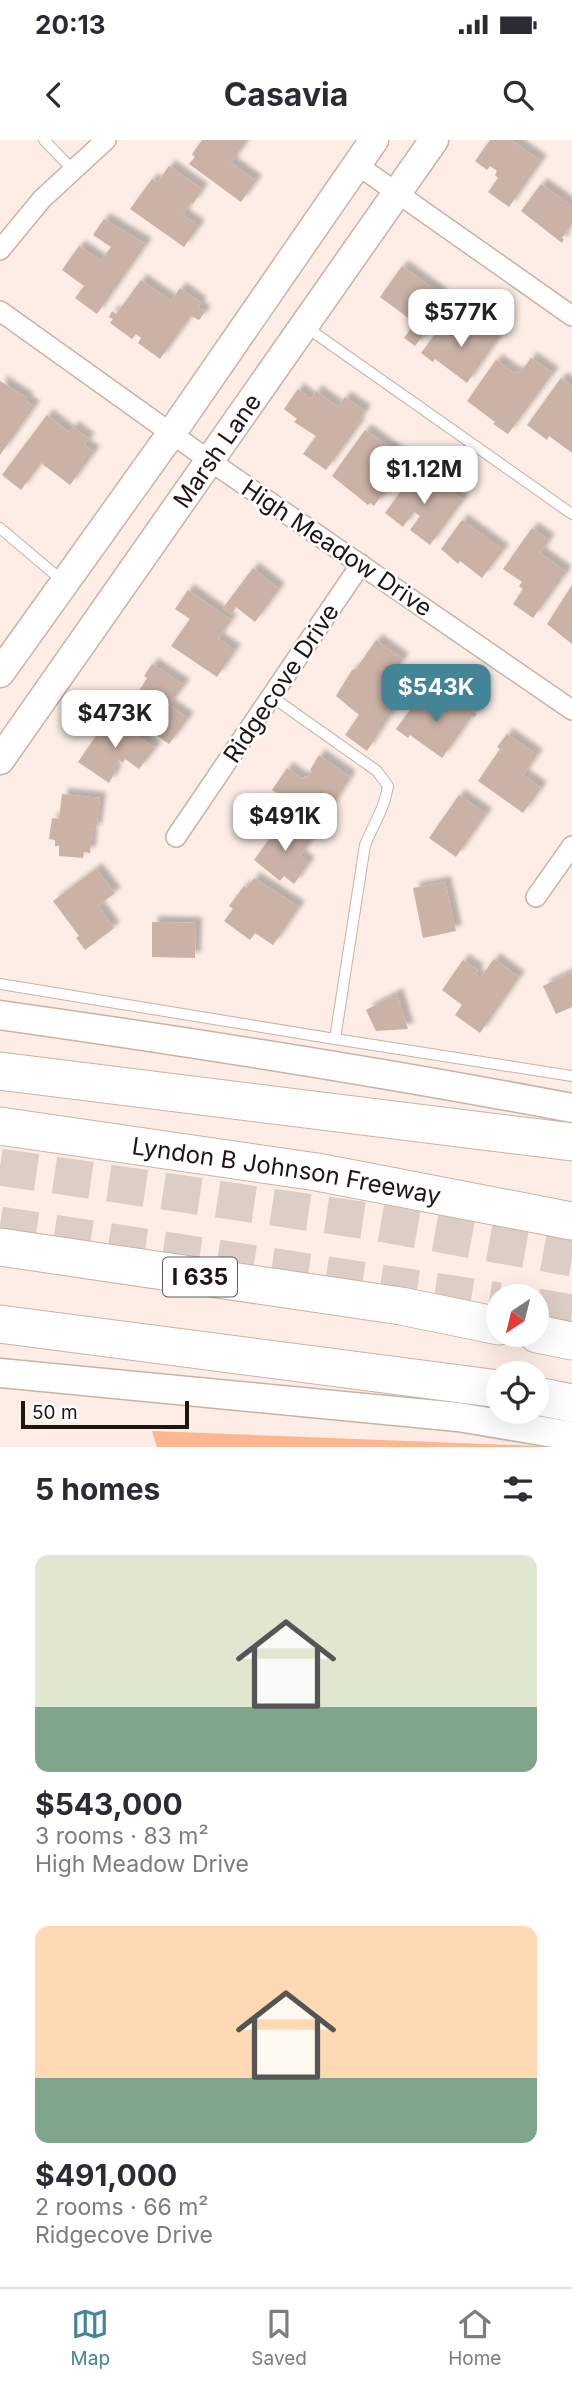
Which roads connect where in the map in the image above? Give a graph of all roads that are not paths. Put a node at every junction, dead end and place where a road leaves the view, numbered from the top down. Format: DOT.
graph roads {
  1 [pos="44,140"];
  2 [pos="107,140"];
  3 [pos="374,140"];
  4 [pos="434,140"];
  5 [pos="356,164"];
  6 [pos="73,170"];
  7 [pos="397,193"];
  8 [pos="0,250"];
  9 [pos="0,311"];
  10 [pos="572,316"];
  11 [pos="304,326"];
  12 [pos="171,434"];
  13 [pos="210,461"];
  14 [pos="572,514"];
  15 [pos="0,528"];
  16 [pos="361,564"];
  17 [pos="65,583"];
  18 [pos="0,673"];
  19 [pos="272,696"];
  20 [pos="572,710"];
  21 [pos="0,760"];
  22 [pos="176,837"];
  23 [pos="572,846"];
  24 [pos="536,897"];
  25 [pos="0,984"];
  26 [pos="0,1015"];
  27 [pos="335,1039"];
  28 [pos="0,1071"];
  29 [pos="572,1076"];
  30 [pos="572,1108"];
  31 [pos="0,1126"];
  32 [pos="572,1142"];
  33 [pos="572,1221"];
  34 [pos="0,1247"];
  35 [pos="486,1323"];
  36 [pos="0,1324"];
  37 [pos="550,1337"];
  38 [pos="572,1341"];
  39 [pos="0,1373"];
  40 [pos="486,1387"];
  41 [pos="549,1398"];
  42 [pos="572,1403"];
  43 [pos="572,1436"];
  1 -- 6 [label="lane"];
  2 -- 6 [label="street"];
  3 -- 5 [label="main road, Marsh Lane"];
  4 -- 7 [label="main road, Marsh Lane"];
  5 -- 7 [label="street"];
  5 -- 12 [label="main road, Marsh Lane"];
  6 -- 8 [label="street"];
  7 -- 10 [label="street"];
  7 -- 11 [label="main road, Marsh Lane"];
  9 -- 12 [label="street, High Meadow Drive"];
  11 -- 13 [label="main road, Marsh Lane"];
  11 -- 14 [label="lane"];
  12 -- 13 [label="street, High Meadow Drive"];
  12 -- 17 [label="main road, Marsh Lane"];
  13 -- 16 [label="street, High Meadow Drive"];
  13 -- 21 [label="main road, Marsh Lane"];
  15 -- 17 [label="lane"];
  16 -- 19 [label="street, Ridgecove Drive"];
  16 -- 20 [label="street, High Meadow Drive"];
  17 -- 18 [label="main road, Marsh Lane"];
  19 -- 22 [label="street, Ridgecove Drive"];
  19 -- 27 [label="lane"];
  23 -- 24 [label="street"];
  25 -- 27 [label="lane"];
  26 -- 30 [label="main road"];
  27 -- 29 [label="lane"];
  28 -- 32 [label="highway"];
  31 -- 33 [label="highway, Lyndon B Johnson Freeway"];
  34 -- 35 [label="highway, I 635"];
  36 -- 40 [label="highway"];
  37 -- 38 [label="highway"];
  39 -- 43 [label="main road"];
  41 -- 42 [label="highway"];
}
